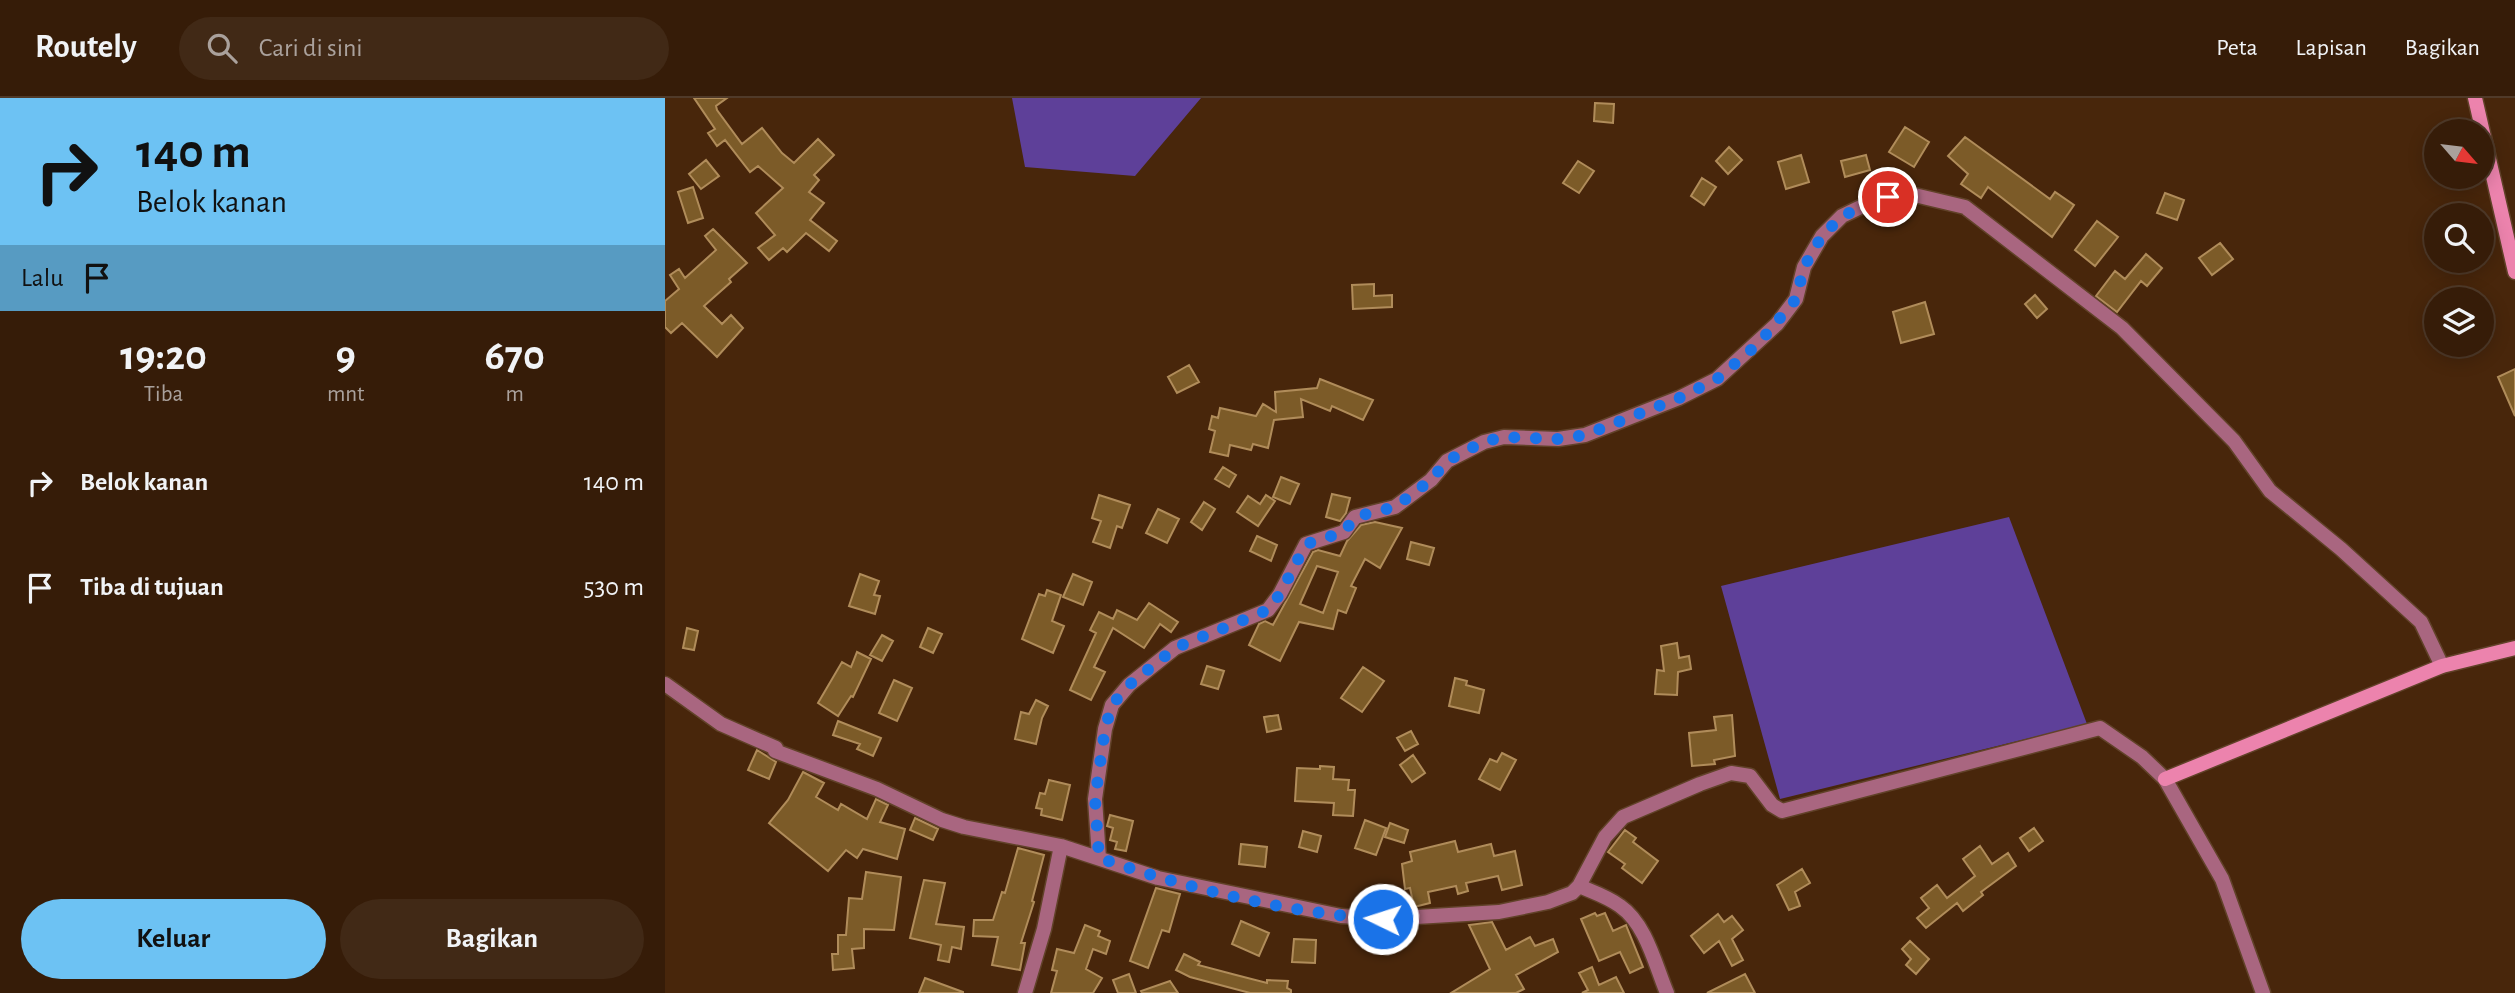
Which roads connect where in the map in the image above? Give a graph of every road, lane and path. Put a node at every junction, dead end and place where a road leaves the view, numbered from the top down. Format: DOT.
graph roads {
  1 [pos="2475,98"];
  2 [pos="2515,272"];
  3 [pos="2515,648"];
  4 [pos="2442,666"];
  5 [pos="665,684"];
  6 [pos="2165,779"];
  7 [pos="1061,846"];
  8 [pos="1099,858"];
  9 [pos="1580,886"];
  10 [pos="1025,993"];
  11 [pos="1667,993"];
  12 [pos="2263,993"];
  1 -- 2 [label="street"];
  3 -- 4 [label="street"];
  4 -- 6 [label="street"];
  4 -- 8 [label="street"];
  5 -- 7 [label="street"];
  6 -- 9 [label="street"];
  6 -- 12 [label="street"];
  7 -- 8 [label="street"];
  7 -- 10 [label="street"];
  8 -- 9 [label="street"];
  9 -- 11 [label="street"];
}
